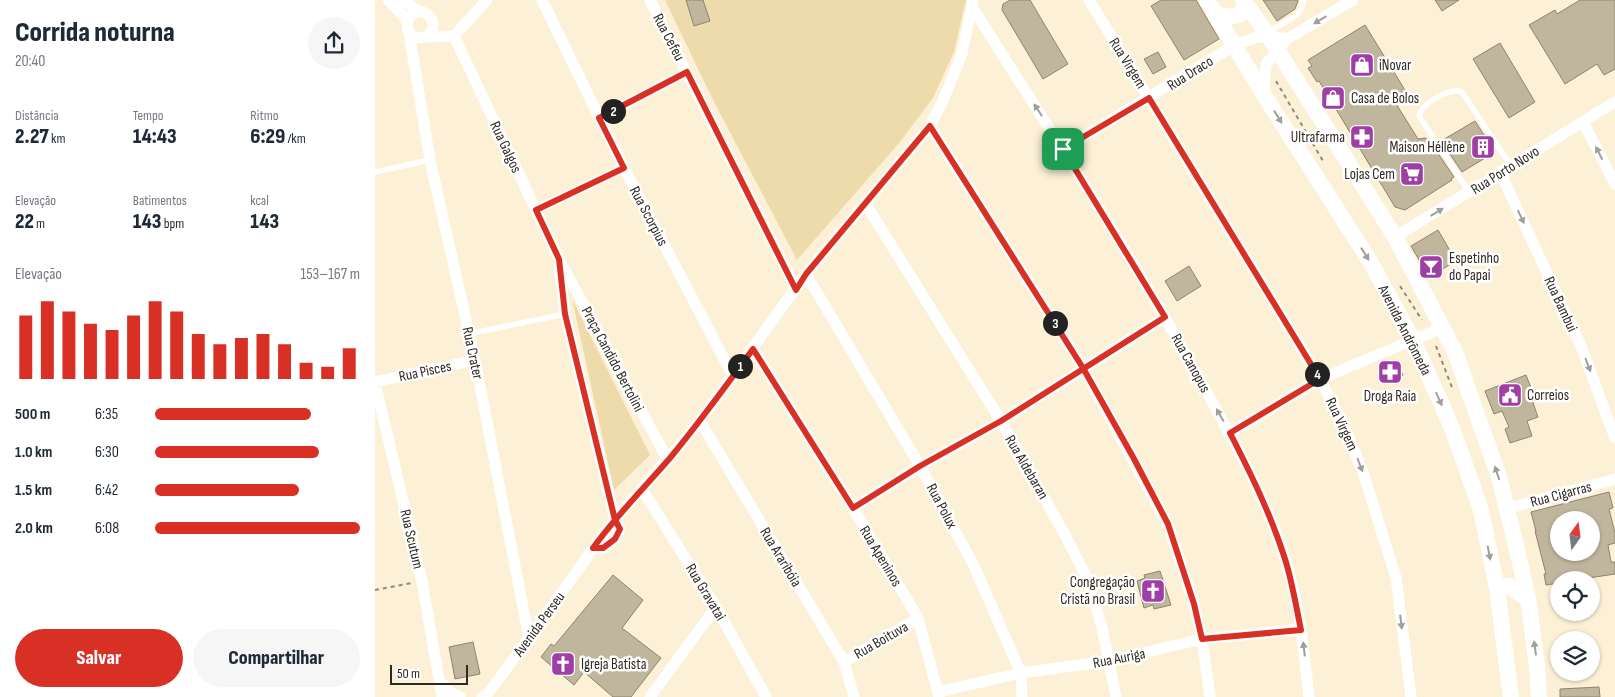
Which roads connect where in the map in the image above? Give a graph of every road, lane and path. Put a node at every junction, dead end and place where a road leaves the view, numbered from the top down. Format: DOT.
graph roads {
  1 [pos="388,0"];
  2 [pos="402,0"];
  3 [pos="487,0"];
  4 [pos="542,0"];
  5 [pos="649,0"];
  6 [pos="1089,0"];
  7 [pos="1303,0"];
  8 [pos="1353,0"];
  9 [pos="1244,2"];
  10 [pos="972,3"];
  11 [pos="1211,7"];
  12 [pos="421,12"];
  13 [pos="407,20"];
  14 [pos="433,21"];
  15 [pos="409,33"];
  16 [pos="1267,34"];
  17 [pos="454,36"];
  18 [pos="423,38"];
  19 [pos="1235,45"];
  20 [pos="1283,45"];
  21 [pos="416,69"];
  22 [pos="687,72"];
  23 [pos="1264,95"];
  24 [pos="1149,98"];
  25 [pos="1615,102"];
  26 [pos="599,118"];
  27 [pos="1583,122"];
  28 [pos="930,126"];
  29 [pos="1063,149"];
  30 [pos="430,160"];
  31 [pos="624,168"];
  32 [pos="1505,169"];
  33 [pos="375,172"];
  34 [pos="1615,184"];
  35 [pos="1469,192"];
  36 [pos="865,203"];
  37 [pos="536,210"];
  38 [pos="1395,237"];
  39 [pos="559,259"];
  40 [pos="806,274"];
  41 [pos="796,290"];
  42 [pos="565,314"];
  43 [pos="1165,317"];
  44 [pos="1442,328"];
  45 [pos="469,334"];
  46 [pos="1413,340"];
  47 [pos="753,349"];
  48 [pos="475,360"];
  49 [pos="1083,368"];
  50 [pos="733,376"];
  51 [pos="1320,379"];
  52 [pos="375,383"];
  53 [pos="700,421"];
  54 [pos="1001,421"];
  55 [pos="1230,433"];
  56 [pos="1615,438"];
  57 [pos="668,460"];
  58 [pos="920,466"];
  59 [pos="1615,479"];
  60 [pos="642,489"];
  61 [pos="853,508"];
  62 [pos="1506,509"];
  63 [pos="615,520"];
  64 [pos="422,581"];
  65 [pos="1497,588"];
  66 [pos="375,590"];
  67 [pos="1528,600"];
  68 [pos="716,607"];
  69 [pos="918,618"];
  70 [pos="1301,630"];
  71 [pos="529,638"];
  72 [pos="1202,639"];
  73 [pos="1109,661"];
  74 [pos="844,662"];
  75 [pos="1021,673"];
  76 [pos="439,679"];
  77 [pos="938,694"];
  78 [pos="442,697"];
  79 [pos="460,697"];
  80 [pos="484,697"];
  81 [pos="650,697"];
  82 [pos="766,697"];
  83 [pos="854,697"];
  84 [pos="1022,697"];
  85 [pos="1116,697"];
  86 [pos="1210,697"];
  87 [pos="1309,697"];
  88 [pos="1411,697"];
  89 [pos="1511,697"];
  90 [pos="1539,697"];
  1 -- 13 [label="street"];
  2 -- 12 [label="street"];
  3 -- 17 [label="street"];
  4 -- 26 [label="street, Rua Scorpius"];
  5 -- 22 [label="street, Rua Cefeu"];
  6 -- 24 [label="street, Rua Virgem"];
  7 -- 16 [label="lane"];
  8 -- 20 [label="street, one-way"];
  9 -- 11 [label="main road"];
  9 -- 16 [label="main road"];
  10 -- 28 [label="street"];
  29 -- 10 [label="street, Rua Canopus, one-way"];
  11 -- 19 [label="main road, Avenida Andrômeda"];
  12 -- 13 [label="street"];
  12 -- 14 [label="street"];
  13 -- 15 [label="street"];
  14 -- 17 [label="street"];
  14 -- 18 [label="street"];
  15 -- 18 [label="street"];
  15 -- 21 [label="street, Rua Crater"];
  16 -- 19 [label="street, Rua Draco"];
  16 -- 20 [label="main road"];
  17 -- 18 [label="street"];
  17 -- 37 [label="street, Rua Galgos"];
  18 -- 21 [label="street, Rua Crater"];
  19 -- 23 [label="main road, Avenida Andrômeda"];
  19 -- 24 [label="street, Rua Draco"];
  20 -- 23 [label="street"];
  20 -- 38 [label="main road"];
  21 -- 30 [label="street, Rua Crater"];
  22 -- 26 [label="lane"];
  22 -- 41 [label="street, Rua Cefeu"];
  23 -- 46 [label="main road, Avenida Andrômeda, one-way"];
  24 -- 29 [label="street, Rua Draco"];
  24 -- 51 [label="street, Rua Virgem"];
  25 -- 27 [label="street, Rua Porto Novo"];
  26 -- 31 [label="street, Rua Scorpius"];
  27 -- 32 [label="street, Rua Porto Novo"];
  34 -- 27 [label="street, one-way"];
  28 -- 36 [label="street"];
  28 -- 49 [label="street"];
  29 -- 43 [label="street, Rua Canopus"];
  30 -- 33 [label="lane"];
  30 -- 45 [label="street, Rua Crater"];
  31 -- 37 [label="lane"];
  31 -- 50 [label="street, Rua Scorpius"];
  32 -- 35 [label="street, Rua Porto Novo"];
  32 -- 35 [label="lane"];
  32 -- 56 [label="street, Rua Bambui, one-way"];
  38 -- 35 [label="street, Rua Porto Novo, one-way"];
  36 -- 40 [label="street"];
  36 -- 54 [label="street, Rua Aldebaran"];
  37 -- 39 [label="street, Rua Galgos"];
  38 -- 44 [label="main road"];
  39 -- 42 [label="street"];
  39 -- 57 [label="street, Praça Candido Bertolini"];
  40 -- 41 [label="street"];
  40 -- 58 [label="street, Rua Polux"];
  41 -- 47 [label="street"];
  42 -- 45 [label="lane"];
  42 -- 63 [label="street"];
  43 -- 49 [label="street"];
  55 -- 43 [label="street, Rua Canopus, one-way"];
  44 -- 46 [label="street"];
  62 -- 44 [label="main road, one-way"];
  45 -- 48 [label="street, Rua Crater"];
  46 -- 51 [label="street"];
  46 -- 65 [label="main road, Avenida Andrômeda, one-way"];
  47 -- 50 [label="street"];
  47 -- 61 [label="street, Rua Apeninos"];
  48 -- 52 [label="street, Rua Pisces"];
  48 -- 71 [label="street, Rua Crater"];
  49 -- 54 [label="street"];
  49 -- 72 [label="street"];
  50 -- 53 [label="street"];
  51 -- 55 [label="street"];
  51 -- 88 [label="street, Rua Virgem, one-way"];
  52 -- 64 [label="street, Rua Scutum"];
  53 -- 57 [label="street"];
  53 -- 74 [label="street, Rua Araribóia"];
  54 -- 58 [label="street"];
  54 -- 73 [label="street, Rua Aldebaran"];
  55 -- 70 [label="street, Rua Canopus"];
  57 -- 60 [label="street"];
  58 -- 61 [label="street"];
  58 -- 75 [label="street, Rua Polux"];
  59 -- 62 [label="street, Rua Cigarras"];
  60 -- 63 [label="street"];
  60 -- 68 [label="street, Rua Gravatai"];
  61 -- 69 [label="street, Rua Apeninos"];
  62 -- 67 [label="main road"];
  63 -- 71 [label="street, Avenida Perseu"];
  64 -- 66 [label="path"];
  64 -- 76 [label="street, Rua Scutum"];
  65 -- 67 [label="main road"];
  65 -- 89 [label="main road, Avenida Andrômeda"];
  90 -- 67 [label="main road, one-way"];
  68 -- 81 [label="street"];
  68 -- 82 [label="street, Rua Gravatai"];
  69 -- 74 [label="street, Rua Boituva"];
  69 -- 77 [label="street, Rua Apeninos"];
  70 -- 72 [label="street, Rua Auriga"];
  87 -- 70 [label="street, Rua Canopus, one-way"];
  71 -- 80 [label="street, Avenida Perseu"];
  72 -- 73 [label="street, Rua Auriga"];
  72 -- 86 [label="street"];
  73 -- 75 [label="street, Rua Auriga"];
  73 -- 85 [label="street, Rua Aldebaran"];
  74 -- 83 [label="street, Rua Araribóia"];
  75 -- 77 [label="street, Rua Auriga"];
  75 -- 84 [label="street, Rua Polux"];
  76 -- 78 [label="street, Rua Scutum"];
  76 -- 79 [label="street"];
}
